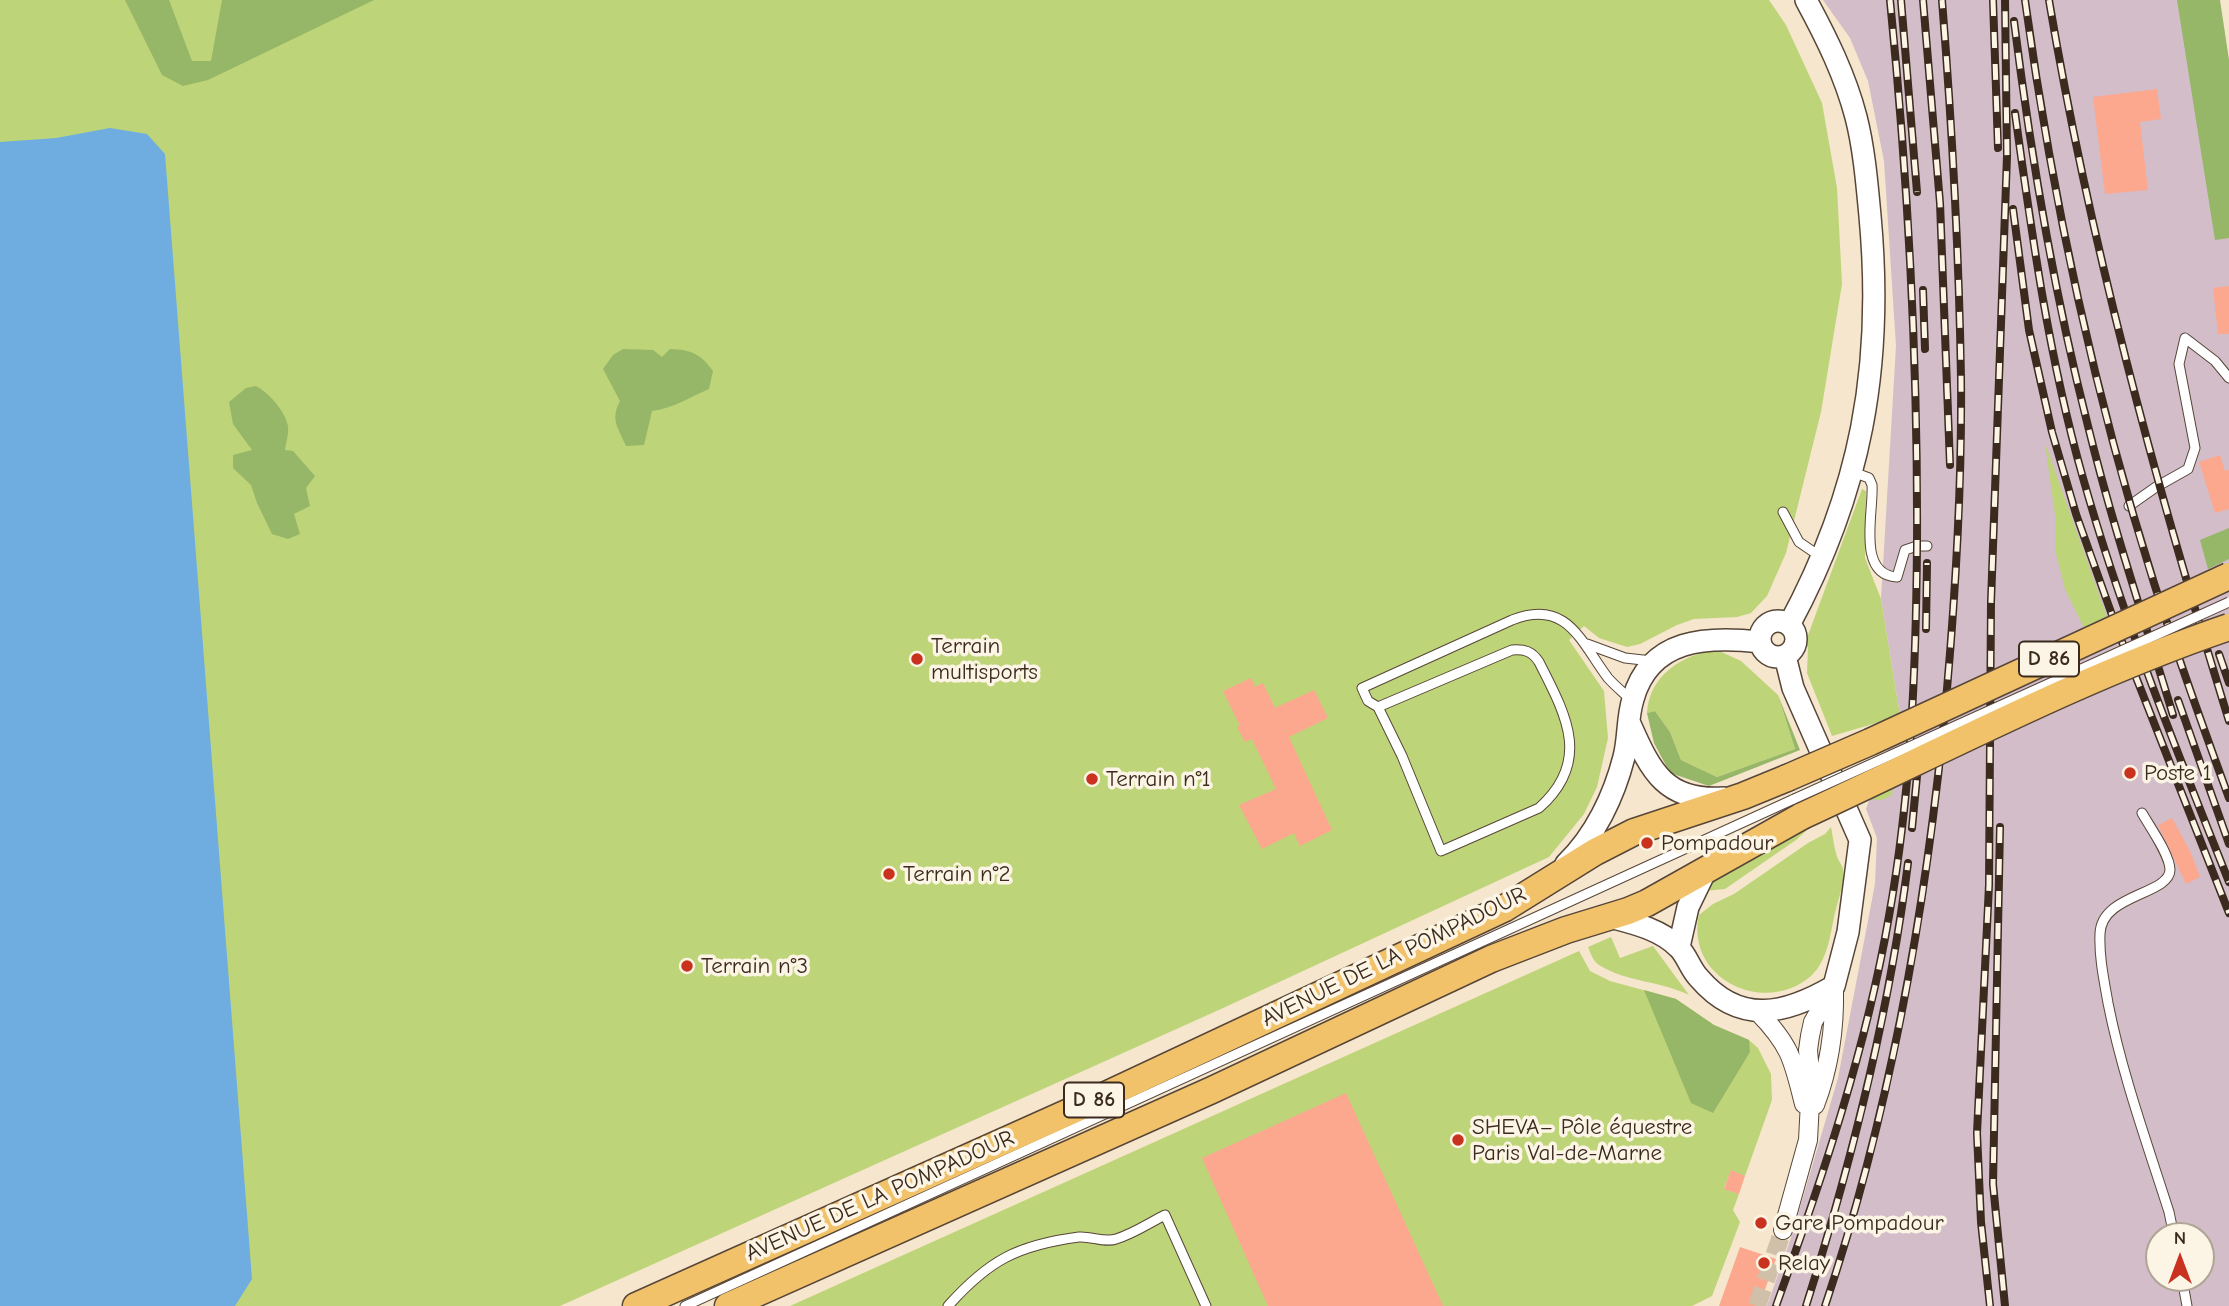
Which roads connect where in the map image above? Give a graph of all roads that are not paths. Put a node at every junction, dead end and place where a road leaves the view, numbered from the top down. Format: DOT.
graph roads {
  1 [pos="1806,0"];
  2 [pos="2229,378"];
  3 [pos="1853,472"];
  4 [pos="2129,506"];
  5 [pos="1783,512"];
  6 [pos="1927,547"];
  7 [pos="1822,558"];
  8 [pos="2229,576"];
  9 [pos="2229,602"];
  10 [pos="1789,625"];
  11 [pos="2229,627"];
  12 [pos="1760,642"];
  13 [pos="1587,644"];
  14 [pos="1785,656"];
  15 [pos="1657,661"];
  16 [pos="1632,701"];
  17 [pos="1378,707"];
  18 [pos="1629,722"];
  19 [pos="1743,796"];
  20 [pos="1794,797"];
  21 [pos="2142,813"];
  22 [pos="1705,872"];
  23 [pos="1547,882"];
  24 [pos="1610,917"];
  25 [pos="1679,947"];
  26 [pos="1834,986"];
  27 [pos="1758,1012"];
  28 [pos="1809,1121"];
  29 [pos="2171,1222"];
  30 [pos="1783,1230"];
  31 [pos="636,1306"];
  32 [pos="685,1306"];
  33 [pos="728,1306"];
  34 [pos="948,1306"];
  35 [pos="1206,1306"];
  1 -- 3 [label="street"];
  2 -- 4 [label="lane"];
  3 -- 6 [label="lane"];
  3 -- 7 [label="street"];
  5 -- 7 [label="lane"];
  7 -- 10 [label="street"];
  8 -- 20 [label="main road, AVENUE DE LA POMPADOUR / D 86, bridge"];
  9 -- 20 [label="lane, AVENUE DE LA POMPADOUR, bridge"];
  10 -- 12 [label="street"];
  10 -- 14 [label="street"];
  11 -- 20 [label="main road, AVENUE DE LA POMPADOUR / D 86, bridge"];
  12 -- 14 [label="street"];
  12 -- 15 [label="street"];
  13 -- 15 [label="lane"];
  13 -- 16 [label="lane"];
  13 -- 17 [label="lane"];
  14 -- 26 [label="street"];
  15 -- 16 [label="street"];
  16 -- 18 [label="street"];
  17 -- 17 [label="lane"];
  18 -- 19 [label="street"];
  18 -- 23 [label="street"];
  19 -- 20 [label="main road, AVENUE DE LA POMPADOUR / D 86"];
  19 -- 23 [label="main road, AVENUE DE LA POMPADOUR / D 86"];
  20 -- 22 [label="main road, AVENUE DE LA POMPADOUR / D 86"];
  20 -- 32 [label="lane, AVENUE DE LA POMPADOUR"];
  21 -- 29 [label="lane"];
  22 -- 24 [label="main road, AVENUE DE LA POMPADOUR / D 86"];
  22 -- 25 [label="street"];
  23 -- 31 [label="main road, AVENUE DE LA POMPADOUR / D 86"];
  24 -- 25 [label="street"];
  24 -- 33 [label="main road, AVENUE DE LA POMPADOUR / D 86"];
  25 -- 27 [label="street"];
  26 -- 27 [label="street"];
  26 -- 28 [label="street"];
  27 -- 28 [label="street"];
  28 -- 30 [label="street"];
  34 -- 35 [label="lane"];
}
